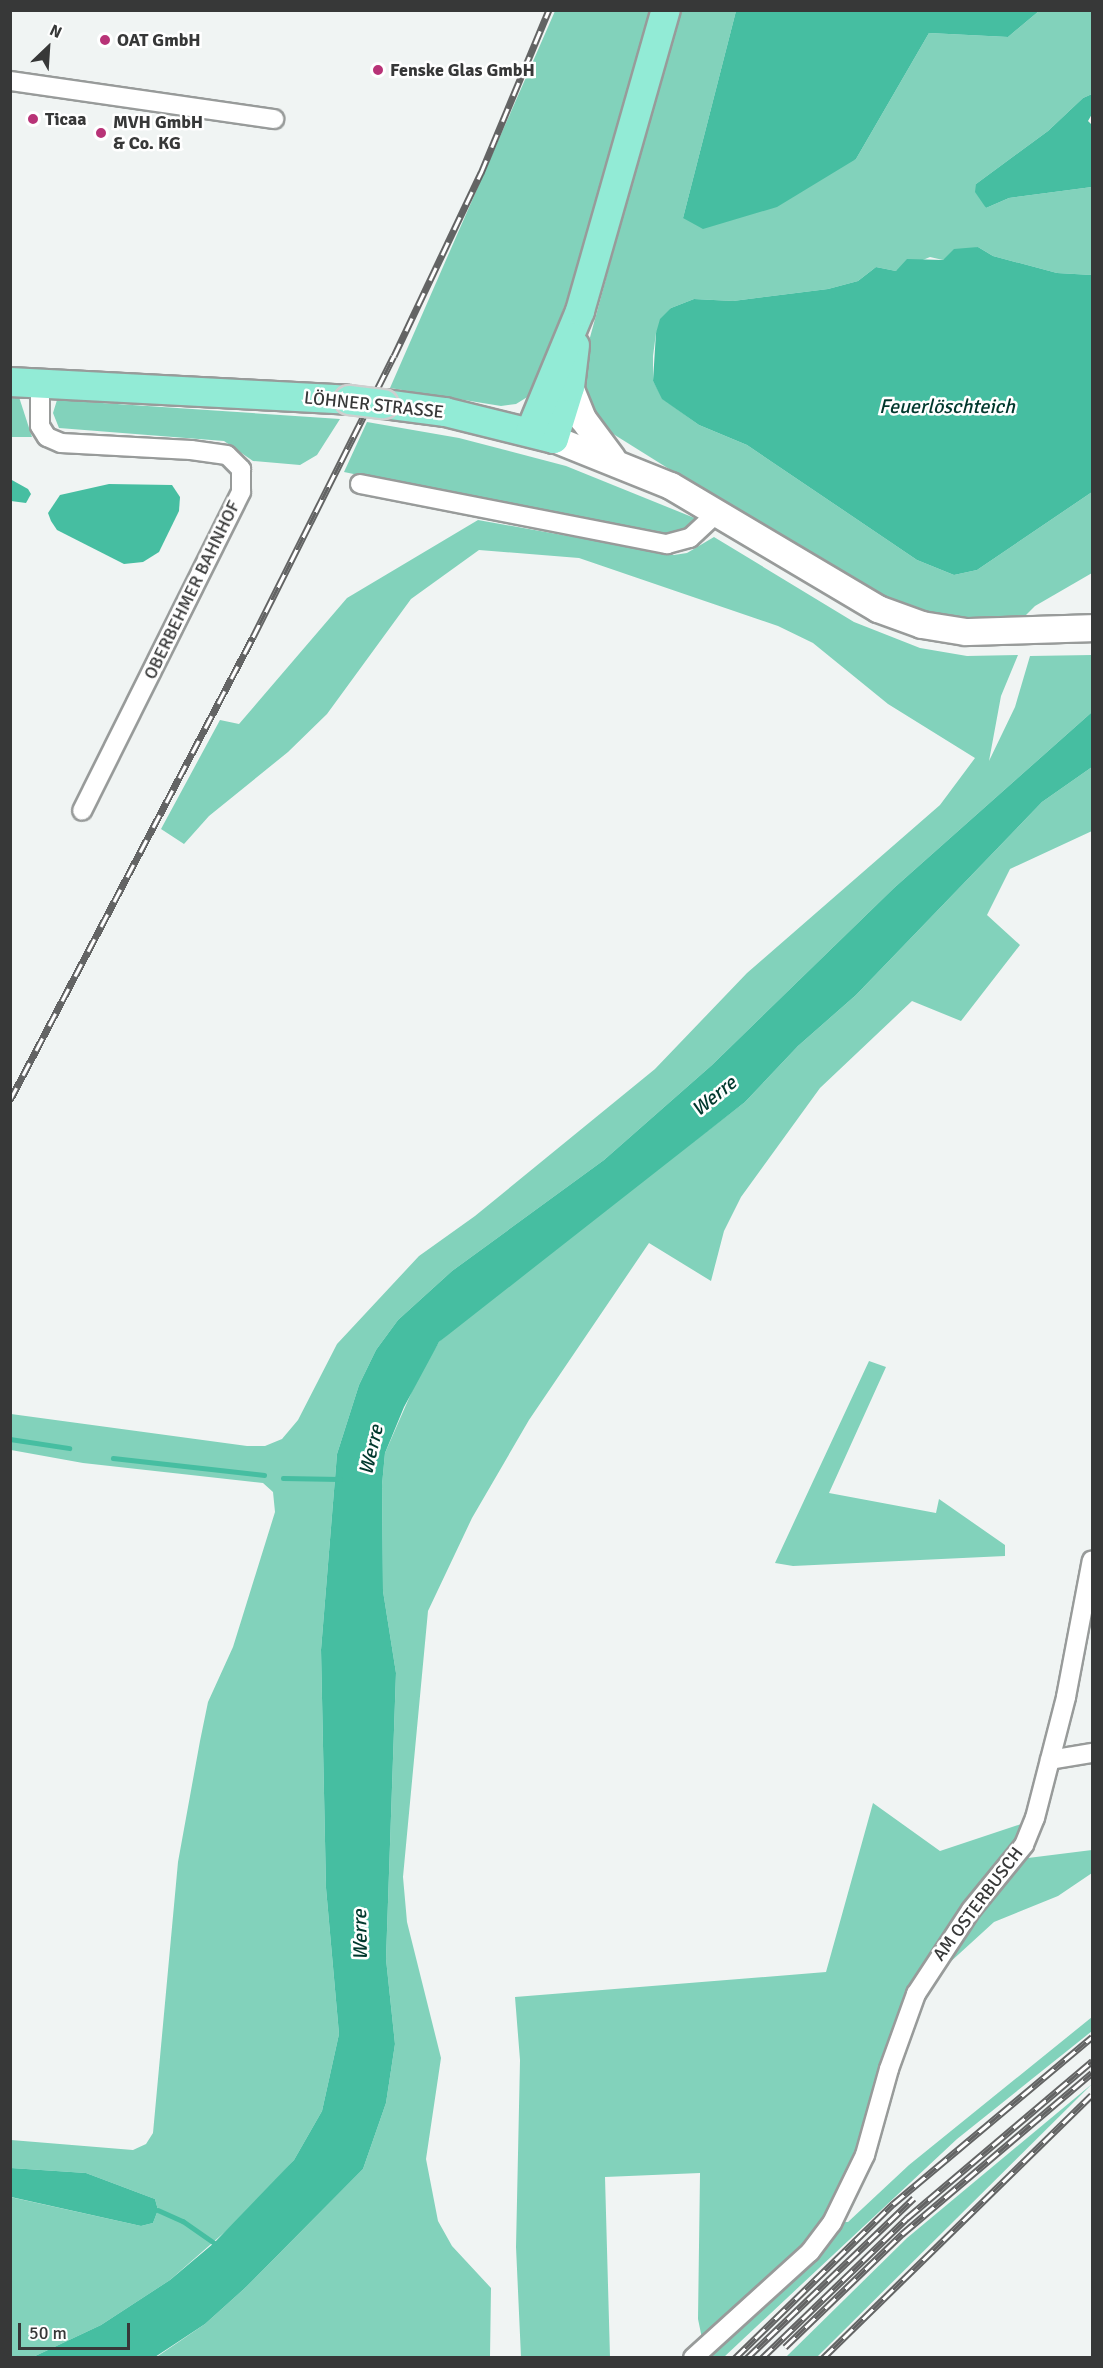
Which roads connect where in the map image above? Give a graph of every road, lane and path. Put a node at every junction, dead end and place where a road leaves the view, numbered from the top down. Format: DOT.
graph roads {
  1 [pos="666,10"];
  2 [pos="10,81"];
  3 [pos="274,119"];
  4 [pos="580,311"];
  5 [pos="10,382"];
  6 [pos="40,382"];
  7 [pos="570,387"];
  8 [pos="542,435"];
  9 [pos="614,460"];
  10 [pos="360,484"];
  11 [pos="719,511"];
  12 [pos="1092,628"];
  13 [pos="82,811"];
  14 [pos="1092,1560"];
  15 [pos="1092,1753"];
  16 [pos="1050,1760"];
  17 [pos="693,2358"];
  1 -- 4 [label="main road"];
  2 -- 3 [label="street"];
  4 -- 7 [label="main road"];
  4 -- 8 [label="main road"];
  5 -- 6 [label="main road, LÖHNER STRASSE"];
  6 -- 8 [label="main road, LÖHNER STRASSE, bridge"];
  6 -- 13 [label="street, OBERBEHMER BAHNHOF"];
  7 -- 8 [label="main road"];
  7 -- 9 [label="main road"];
  8 -- 9 [label="main road, LÖHNER STRASSE"];
  9 -- 11 [label="main road, LÖHNER STRASSE"];
  10 -- 11 [label="street"];
  11 -- 12 [label="main road, LÖHNER STRASSE"];
  14 -- 16 [label="street, AM OSTERBUSCH"];
  15 -- 16 [label="street"];
  16 -- 17 [label="street, AM OSTERBUSCH"];
}
